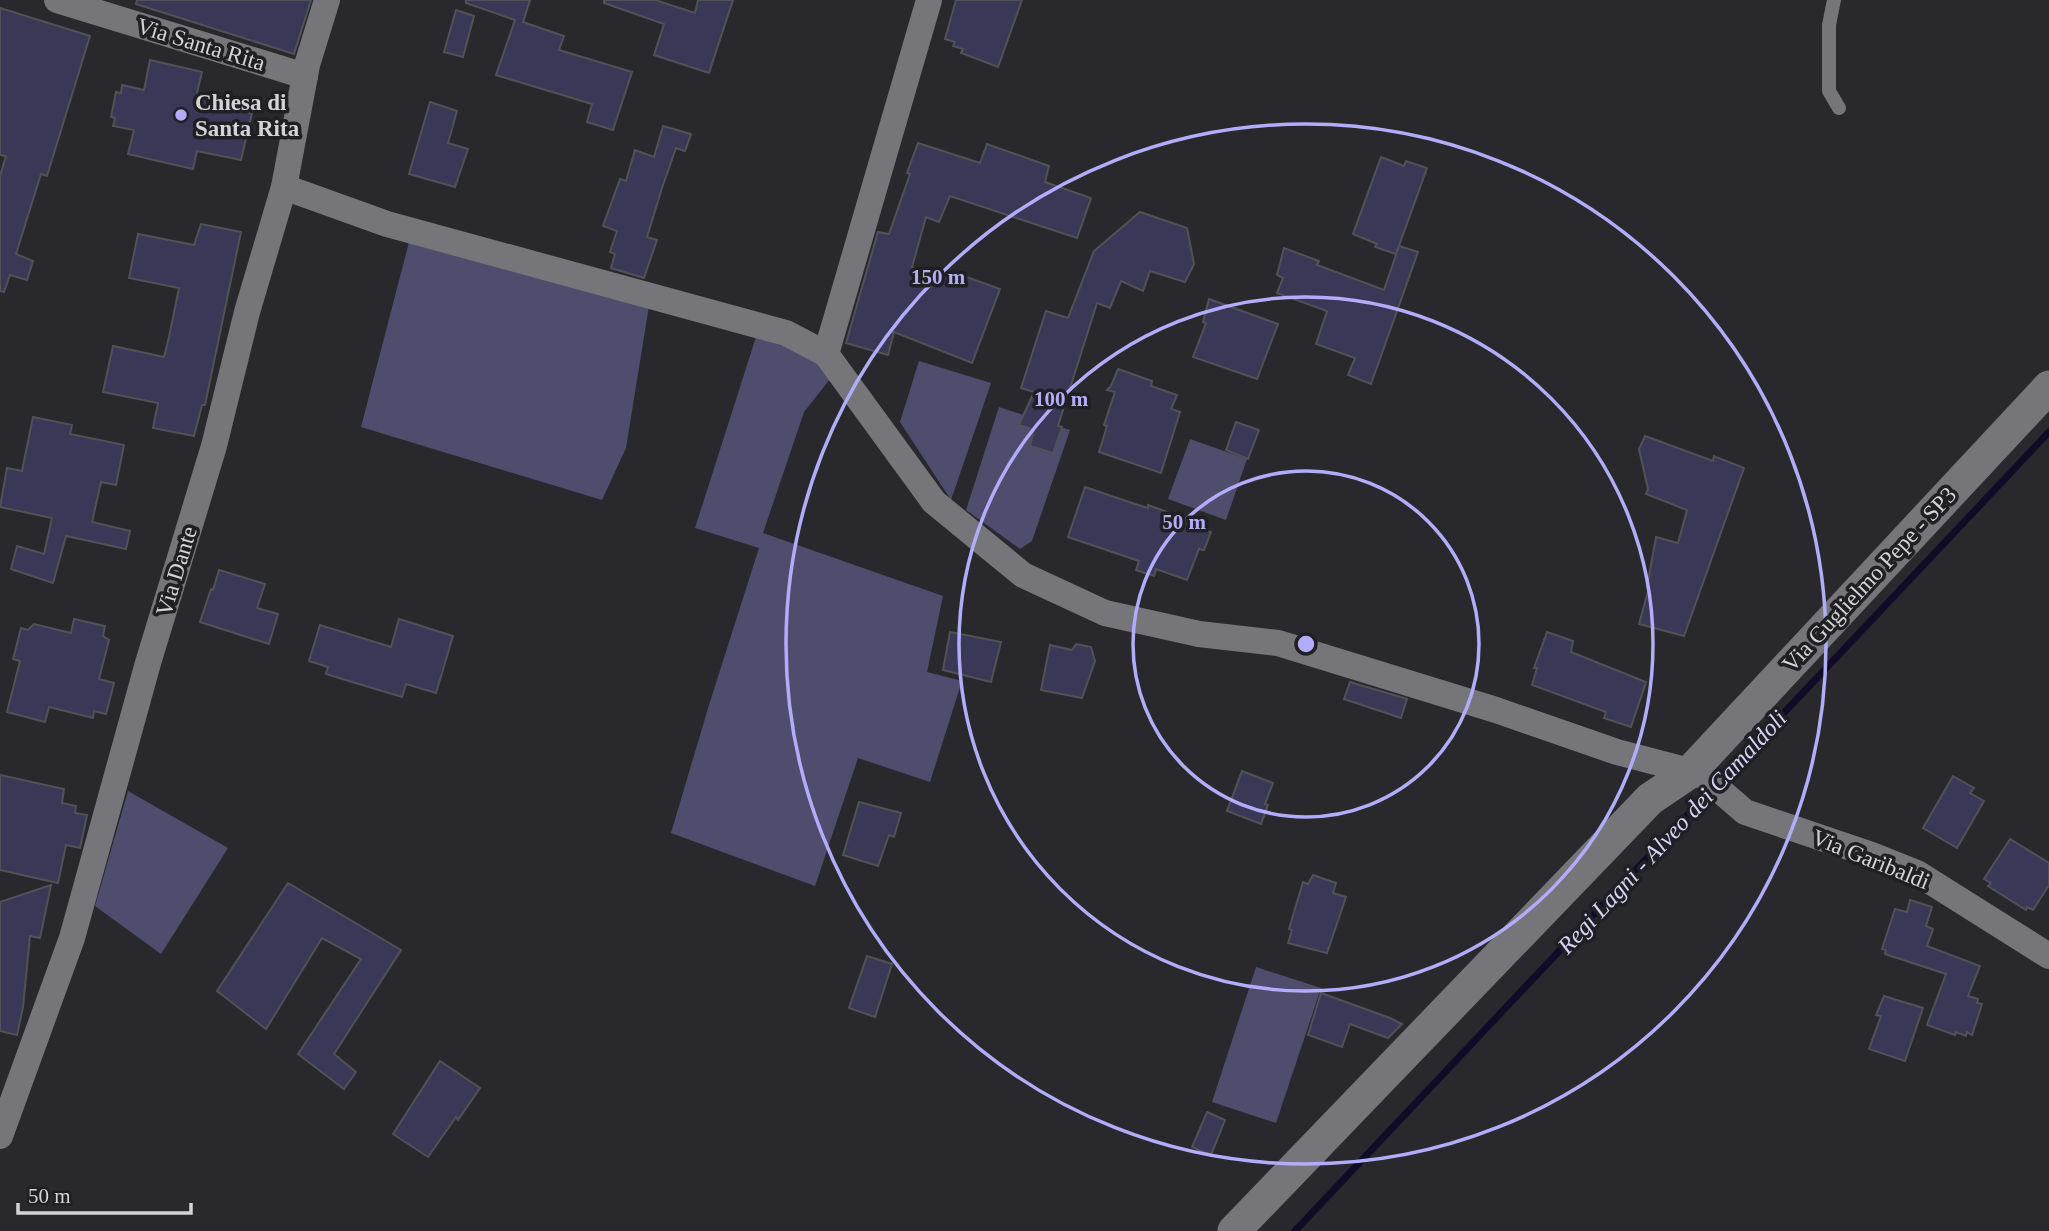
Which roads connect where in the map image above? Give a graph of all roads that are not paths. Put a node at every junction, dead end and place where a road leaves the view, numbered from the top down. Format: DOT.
graph roads {
  1 [pos="57,0"];
  2 [pos="327,0"];
  3 [pos="929,0"];
  4 [pos="1834,0"];
  5 [pos="304,76"];
  6 [pos="1839,108"];
  7 [pos="284,187"];
  8 [pos="825,354"];
  9 [pos="2049,387"];
  10 [pos="1695,773"];
  11 [pos="2049,956"];
  12 [pos="0,1136"];
  13 [pos="1234,1231"];
  1 -- 5 [label="street, Via Santa Rita"];
  2 -- 5 [label="street, Via Dante"];
  3 -- 8 [label="street"];
  4 -- 6 [label="lane"];
  5 -- 7 [label="street, Via Dante"];
  7 -- 8 [label="street"];
  7 -- 12 [label="street, Via Dante"];
  8 -- 10 [label="street"];
  9 -- 10 [label="street, Via Guglielmo Pepe - SP3"];
  10 -- 11 [label="street, Via Garibaldi"];
  10 -- 13 [label="street, Via Guglielmo Pepe - SP3"];
}
